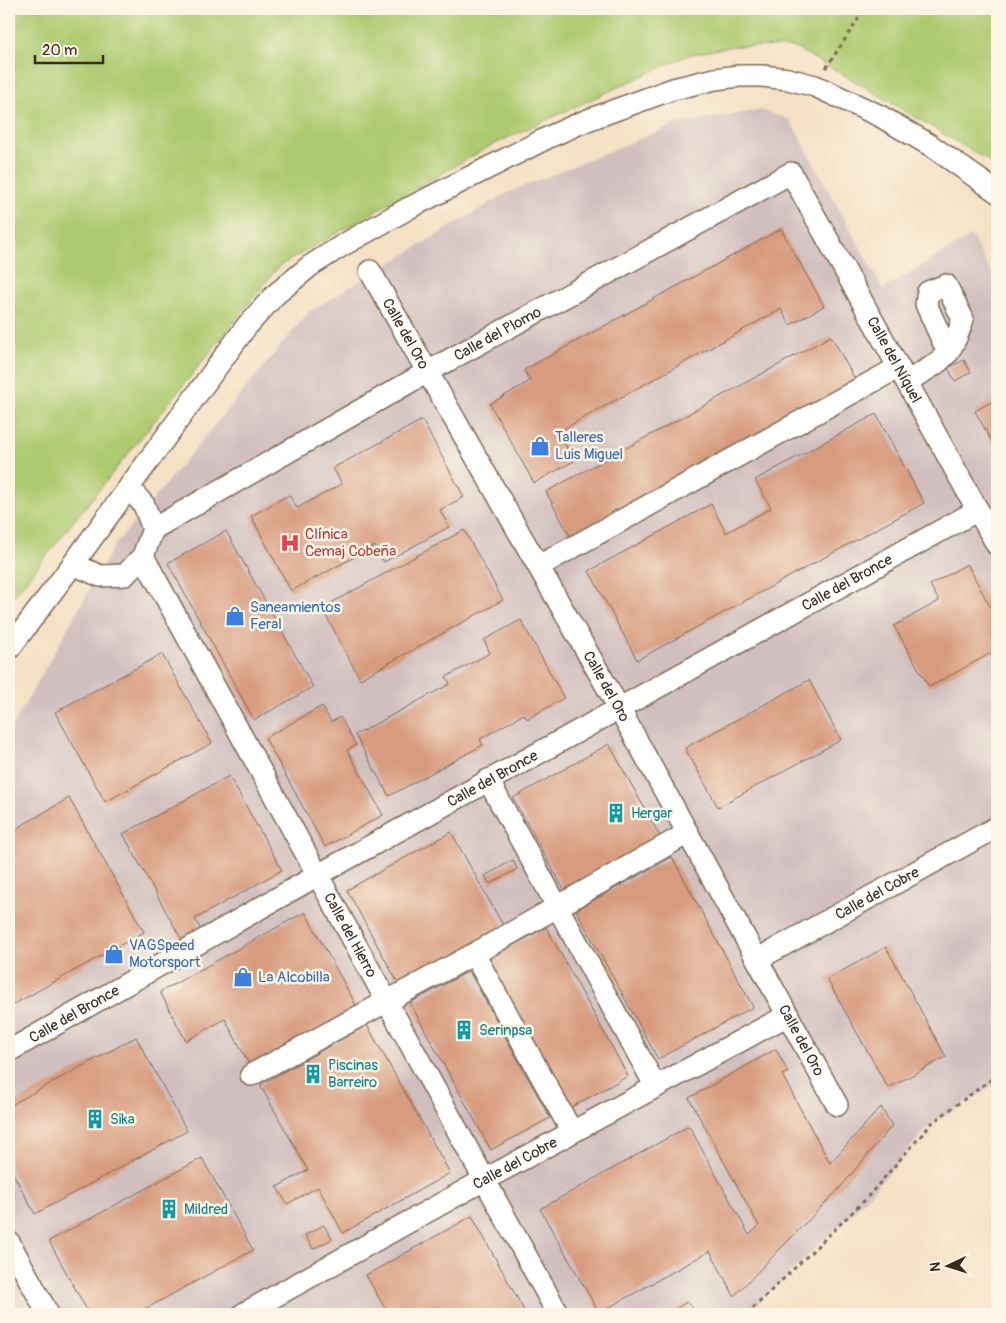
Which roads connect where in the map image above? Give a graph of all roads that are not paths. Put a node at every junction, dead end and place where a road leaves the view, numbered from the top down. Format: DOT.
graph roads {
  1 [pos="791,172"];
  2 [pos="997,192"];
  3 [pos="370,270"];
  4 [pos="948,352"];
  5 [pos="429,371"];
  6 [pos="903,374"];
  7 [pos="128,488"];
  8 [pos="978,510"];
  9 [pos="153,529"];
  10 [pos="997,545"];
  11 [pos="143,556"];
  12 [pos="73,564"];
  13 [pos="539,566"];
  14 [pos="9,649"];
  15 [pos="619,708"];
  16 [pos="488,780"];
  17 [pos="997,827"];
  18 [pos="688,833"];
  19 [pos="318,875"];
  20 [pos="557,906"];
  21 [pos="474,954"];
  22 [pos="758,959"];
  23 [pos="386,1001"];
  24 [pos="788,1015"];
  25 [pos="9,1051"];
  26 [pos="251,1075"];
  27 [pos="656,1087"];
  28 [pos="837,1105"];
  29 [pos="572,1132"];
  30 [pos="484,1180"];
  31 [pos="9,1242"];
  32 [pos="48,1314"];
  33 [pos="243,1314"];
  34 [pos="558,1314"];
  1 -- 5 [label="street, Calle del Plomo"];
  1 -- 6 [label="street, Calle del Níquel"];
  2 -- 7 [label="street"];
  3 -- 5 [label="street, Calle del Oro"];
  4 -- 6 [label="street"];
  5 -- 9 [label="street, Calle del Plomo"];
  5 -- 13 [label="street, Calle del Oro"];
  6 -- 8 [label="street, Calle del Níquel"];
  6 -- 13 [label="street"];
  7 -- 9 [label="street"];
  7 -- 12 [label="street"];
  8 -- 10 [label="street, Calle del Níquel"];
  8 -- 15 [label="street, Calle del Bronce"];
  9 -- 11 [label="street"];
  11 -- 12 [label="street"];
  11 -- 19 [label="street, Calle del Hierro"];
  12 -- 14 [label="street"];
  13 -- 15 [label="street, Calle del Oro"];
  15 -- 16 [label="street, Calle del Bronce"];
  15 -- 18 [label="street, Calle del Oro"];
  16 -- 19 [label="street, Calle del Bronce"];
  16 -- 20 [label="street"];
  17 -- 22 [label="street, Calle del Cobre"];
  18 -- 20 [label="street"];
  18 -- 22 [label="street, Calle del Oro"];
  19 -- 23 [label="street, Calle del Hierro"];
  19 -- 25 [label="street, Calle del Bronce"];
  20 -- 21 [label="street"];
  20 -- 27 [label="street"];
  21 -- 23 [label="street"];
  21 -- 29 [label="street"];
  22 -- 24 [label="street, Calle del Oro"];
  23 -- 26 [label="street"];
  23 -- 30 [label="street, Calle del Hierro"];
  24 -- 27 [label="street, Calle del Cobre"];
  24 -- 28 [label="street, Calle del Oro"];
  27 -- 29 [label="street, Calle del Cobre"];
  29 -- 30 [label="street, Calle del Cobre"];
  30 -- 33 [label="street, Calle del Cobre"];
  30 -- 34 [label="street, Calle del Hierro"];
  31 -- 32 [label="street"];
}
